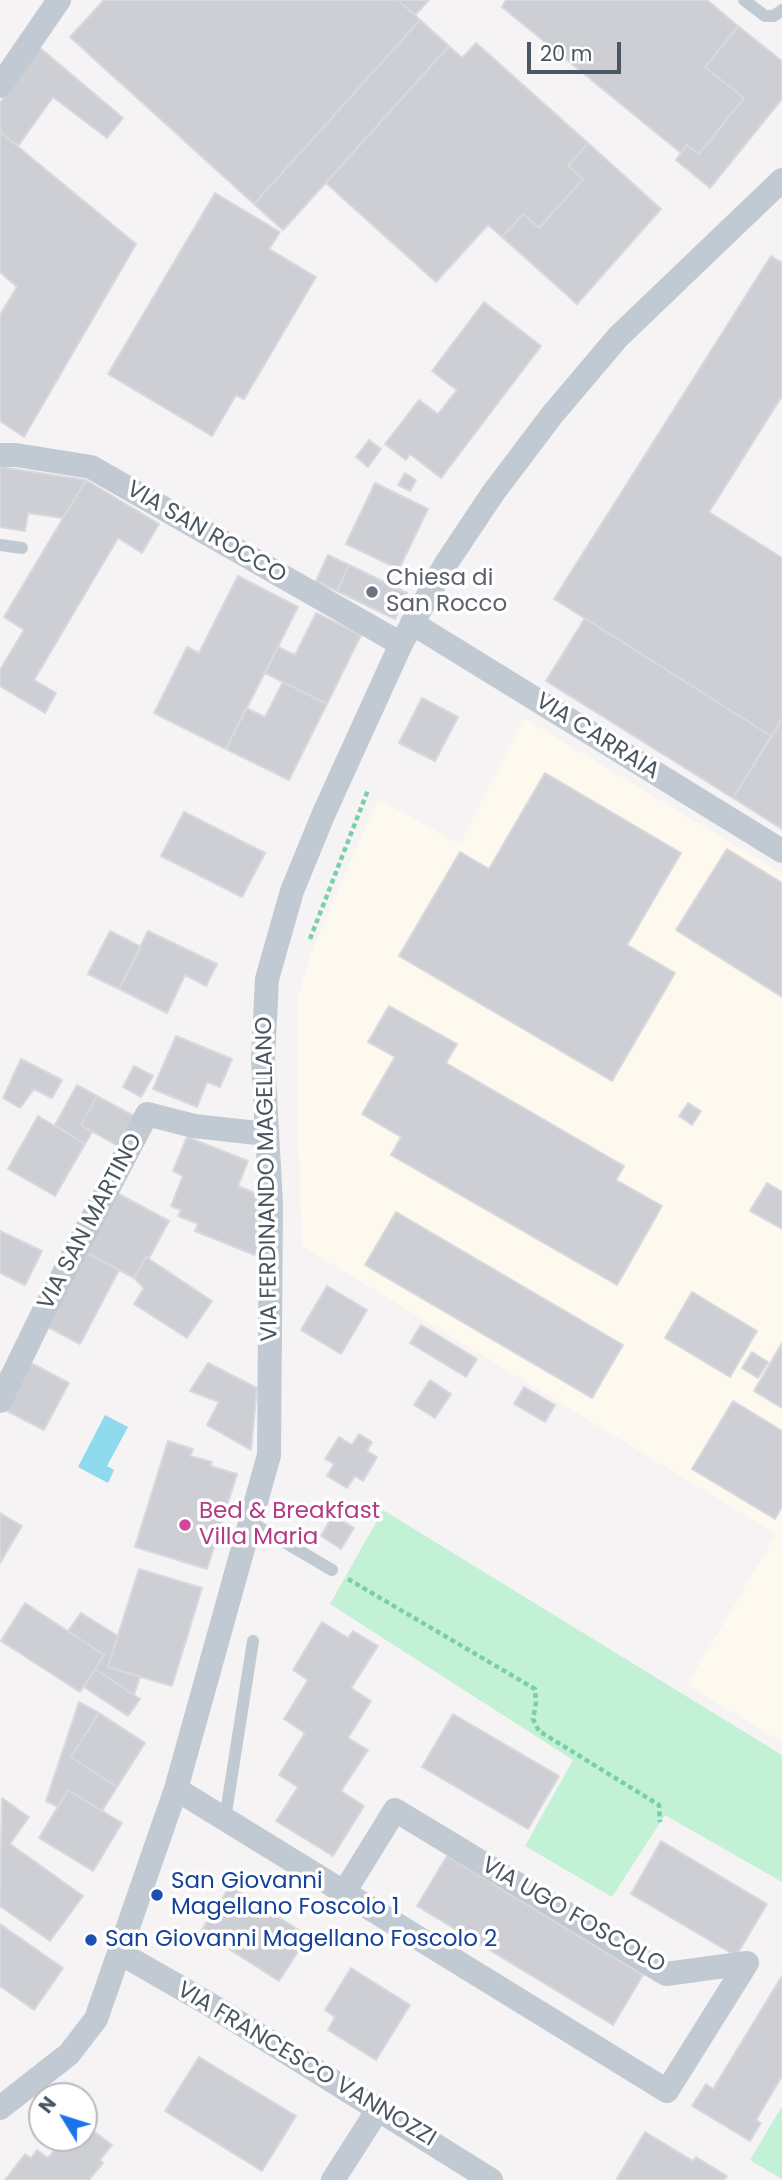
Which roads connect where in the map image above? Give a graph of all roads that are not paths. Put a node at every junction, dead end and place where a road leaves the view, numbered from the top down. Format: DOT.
graph roads {
  1 [pos="59,0"];
  2 [pos="744,0"];
  3 [pos="782,10"];
  4 [pos="0,86"];
  5 [pos="782,180"];
  6 [pos="0,455"];
  7 [pos="0,545"];
  8 [pos="22,548"];
  9 [pos="407,634"];
  10 [pos="782,851"];
  11 [pos="266,1134"];
  12 [pos="0,1401"];
  13 [pos="252,1522"];
  14 [pos="332,1570"];
  15 [pos="253,1640"];
  16 [pos="176,1789"];
  17 [pos="225,1819"];
  18 [pos="345,1891"];
  19 [pos="120,1953"];
  20 [pos="0,2108"];
  21 [pos="379,2108"];
  22 [pos="333,2180"];
  23 [pos="491,2180"];
  1 -- 4 [label="street"];
  2 -- 3 [label="lane"];
  5 -- 9 [label="street, VIA FERDINANDO MAGELLANO"];
  6 -- 9 [label="street, VIA SAN ROCCO"];
  7 -- 8 [label="lane"];
  9 -- 10 [label="street, VIA CARRAIA"];
  9 -- 11 [label="street, VIA FERDINANDO MAGELLANO"];
  11 -- 12 [label="street, VIA SAN MARTINO"];
  11 -- 13 [label="street, VIA FERDINANDO MAGELLANO"];
  13 -- 14 [label="lane"];
  13 -- 16 [label="street, VIA FERDINANDO MAGELLANO"];
  15 -- 17 [label="lane"];
  16 -- 17 [label="street, VIA UGO FOSCOLO"];
  16 -- 19 [label="street, VIA FERDINANDO MAGELLANO"];
  17 -- 18 [label="street, VIA UGO FOSCOLO"];
  18 -- 18 [label="street, VIA UGO FOSCOLO"];
  19 -- 20 [label="street, VIA FERDINANDO MAGELLANO"];
  19 -- 21 [label="street, VIA FRANCESCO VANNOZZI"];
  21 -- 22 [label="street"];
  21 -- 23 [label="street, VIA FRANCESCO VANNOZZI"];
}
